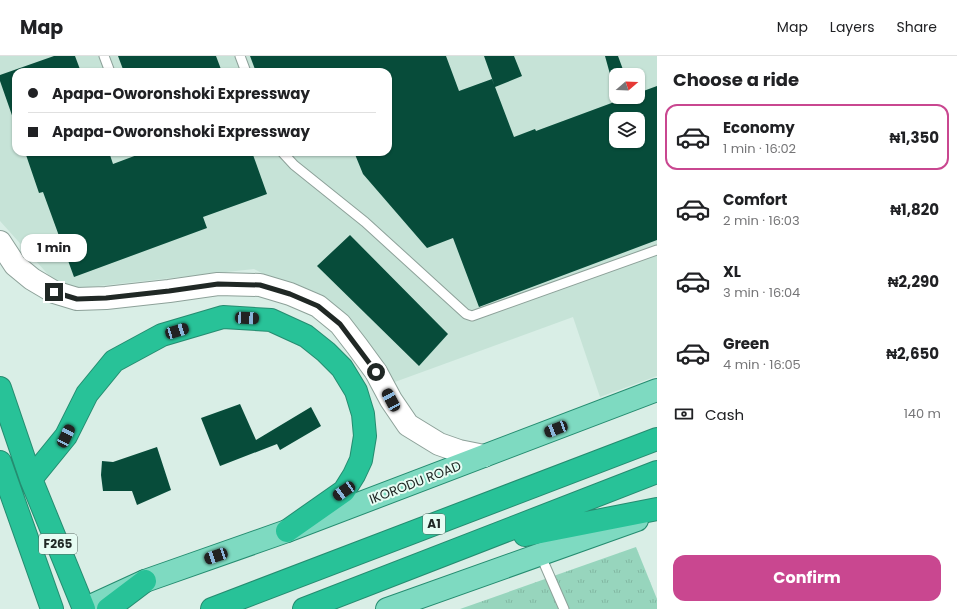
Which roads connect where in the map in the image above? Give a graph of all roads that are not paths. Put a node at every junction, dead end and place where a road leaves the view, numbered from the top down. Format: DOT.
graph roads {
  1 [pos="104,56"];
  2 [pos="240,56"];
  3 [pos="108,68"];
  4 [pos="244,68"];
  5 [pos="286,156"];
  6 [pos="0,242"];
  7 [pos="657,250"];
  8 [pos="0,388"];
  9 [pos="657,390"];
  10 [pos="657,439"];
  11 [pos="484,456"];
  12 [pos="0,462"];
  13 [pos="657,472"];
  14 [pos="31,479"];
  15 [pos="657,509"];
  16 [pos="657,513"];
  17 [pos="287,531"];
  18 [pos="455,550"];
  19 [pos="540,554"];
  20 [pos="145,581"];
  21 [pos="52,609"];
  22 [pos="84,609"];
  23 [pos="108,609"];
  24 [pos="212,609"];
  25 [pos="304,609"];
  26 [pos="387,609"];
  27 [pos="564,609"];
  1 -- 3 [label="lane"];
  2 -- 4 [label="lane"];
  5 -- 7 [label="lane"];
  6 -- 11 [label="main road"];
  8 -- 14 [label="highway, F265"];
  9 -- 11 [label="main road, IKORODU ROAD"];
  10 -- 24 [label="highway, A1"];
  11 -- 17 [label="main road, IKORODU ROAD"];
  12 -- 21 [label="highway, F265"];
  13 -- 18 [label="highway, A1"];
  14 -- 17 [label="highway"];
  14 -- 22 [label="highway, F265"];
  15 -- 18 [label="highway"];
  16 -- 19 [label="main road"];
  17 -- 20 [label="main road, IKORODU ROAD"];
  18 -- 25 [label="highway, A1"];
  19 -- 26 [label="main road"];
  19 -- 27 [label="lane"];
  20 -- 22 [label="main road, IKORODU ROAD"];
  20 -- 23 [label="highway"];
}
